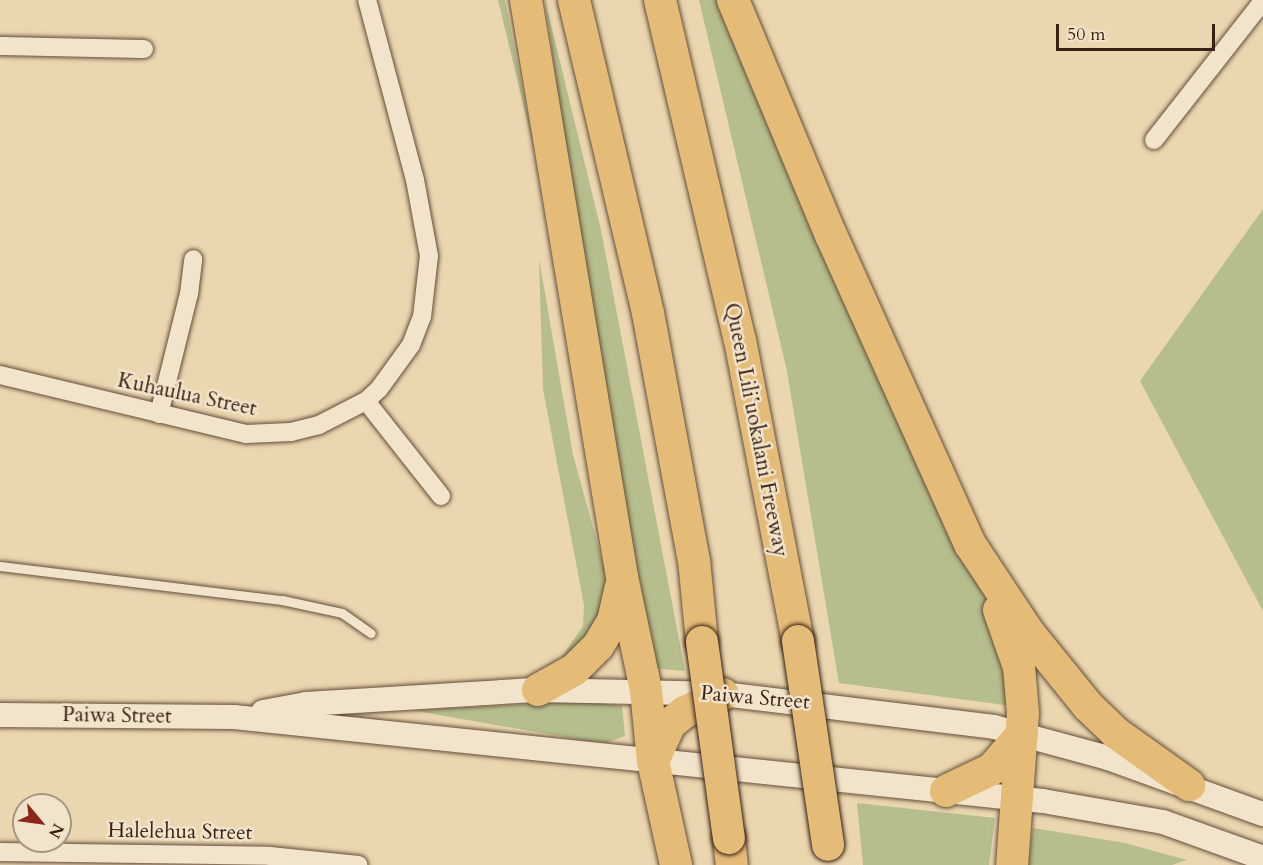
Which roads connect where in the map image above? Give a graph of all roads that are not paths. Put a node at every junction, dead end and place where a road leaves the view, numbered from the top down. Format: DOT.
graph roads {
  1 [pos="367,0"];
  2 [pos="526,0"];
  3 [pos="574,0"];
  4 [pos="660,0"];
  5 [pos="733,0"];
  6 [pos="1263,1"];
  7 [pos="0,46"];
  8 [pos="144,49"];
  9 [pos="1155,140"];
  10 [pos="193,260"];
  11 [pos="0,375"];
  12 [pos="366,401"];
  13 [pos="159,414"];
  14 [pos="441,496"];
  15 [pos="970,543"];
  16 [pos="0,566"];
  17 [pos="622,577"];
  18 [pos="371,633"];
  19 [pos="538,690"];
  20 [pos="646,690"];
  21 [pos="723,694"];
  22 [pos="0,715"];
  23 [pos="234,717"];
  24 [pos="1022,734"];
  25 [pos="653,761"];
  26 [pos="1189,785"];
  27 [pos="946,791"];
  28 [pos="1019,798"];
  29 [pos="1263,814"];
  30 [pos="730,851"];
  31 [pos="0,852"];
  32 [pos="829,855"];
  33 [pos="1263,858"];
  34 [pos="359,865"];
  35 [pos="676,865"];
  36 [pos="1012,865"];
  1 -- 12 [label="street, Kuhaulua Street"];
  2 -- 17 [label="highway"];
  3 -- 30 [label="highway, bridge"];
  4 -- 32 [label="highway, Queen Liliʻuokalani Freeway, bridge"];
  5 -- 15 [label="highway"];
  6 -- 9 [label="street"];
  7 -- 8 [label="street"];
  10 -- 13 [label="street"];
  11 -- 13 [label="street, Kuhaulua Street"];
  12 -- 13 [label="street, Kuhaulua Street"];
  12 -- 14 [label="street"];
  15 -- 24 [label="highway"];
  15 -- 26 [label="highway"];
  16 -- 18 [label="lane"];
  17 -- 19 [label="highway"];
  17 -- 20 [label="highway"];
  19 -- 20 [label="main road, Paiwa Street"];
  19 -- 23 [label="main road, Paiwa Street"];
  20 -- 21 [label="main road, Paiwa Street"];
  20 -- 25 [label="highway"];
  21 -- 24 [label="main road, Paiwa Street"];
  21 -- 25 [label="highway"];
  22 -- 23 [label="main road, Paiwa Street"];
  23 -- 25 [label="main road, Paiwa Street"];
  24 -- 26 [label="main road, Paiwa Street"];
  24 -- 27 [label="highway"];
  24 -- 28 [label="highway"];
  25 -- 27 [label="main road, Paiwa Street"];
  25 -- 35 [label="highway"];
  26 -- 29 [label="main road, Paiwa Street"];
  27 -- 28 [label="main road, Paiwa Street"];
  28 -- 33 [label="main road, Paiwa Street"];
  28 -- 36 [label="highway"];
  31 -- 34 [label="street, Halelehua Street"];
}
